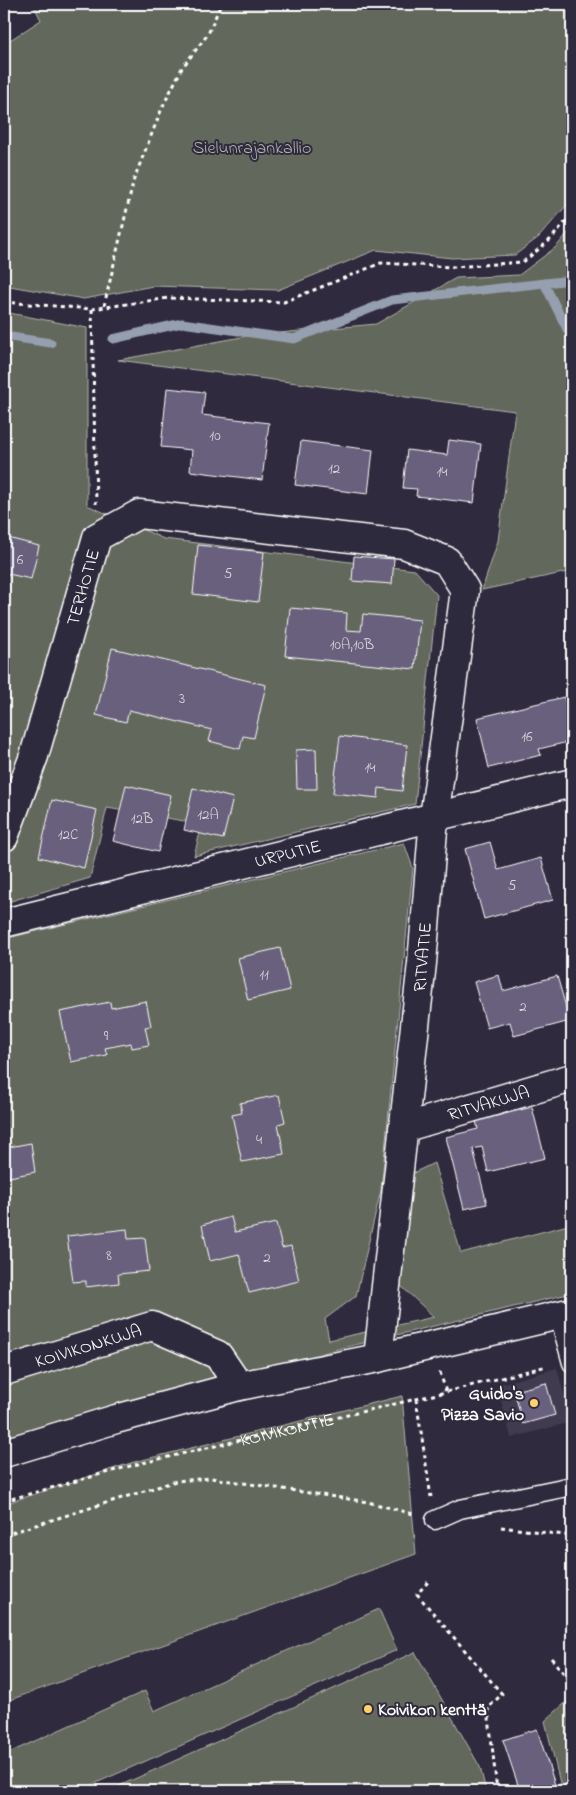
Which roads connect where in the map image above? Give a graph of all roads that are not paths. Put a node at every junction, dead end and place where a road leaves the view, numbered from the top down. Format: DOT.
graph roads {
  1 [pos="446,561"];
  2 [pos="572,783"];
  3 [pos="434,818"];
  4 [pos="4,837"];
  5 [pos="4,923"];
  6 [pos="572,1078"];
  7 [pos="403,1128"];
  8 [pos="566,1314"];
  9 [pos="378,1358"];
  10 [pos="572,1362"];
  11 [pos="4,1370"];
  12 [pos="239,1386"];
  13 [pos="4,1453"];
  14 [pos="572,1486"];
  15 [pos="435,1520"];
  1 -- 3 [label="street, RITVATIE"];
  1 -- 4 [label="street, TERHOTIE"];
  2 -- 3 [label="street, URPUTIE"];
  3 -- 5 [label="street, URPUTIE"];
  3 -- 7 [label="street, RITVATIE"];
  6 -- 7 [label="street, RITVAKUJA"];
  7 -- 9 [label="street, RITVATIE"];
  8 -- 9 [label="street"];
  8 -- 10 [label="lane"];
  9 -- 12 [label="street"];
  11 -- 12 [label="street, KOIVIKONKUJA"];
  12 -- 13 [label="street"];
  14 -- 15 [label="lane"];
}
